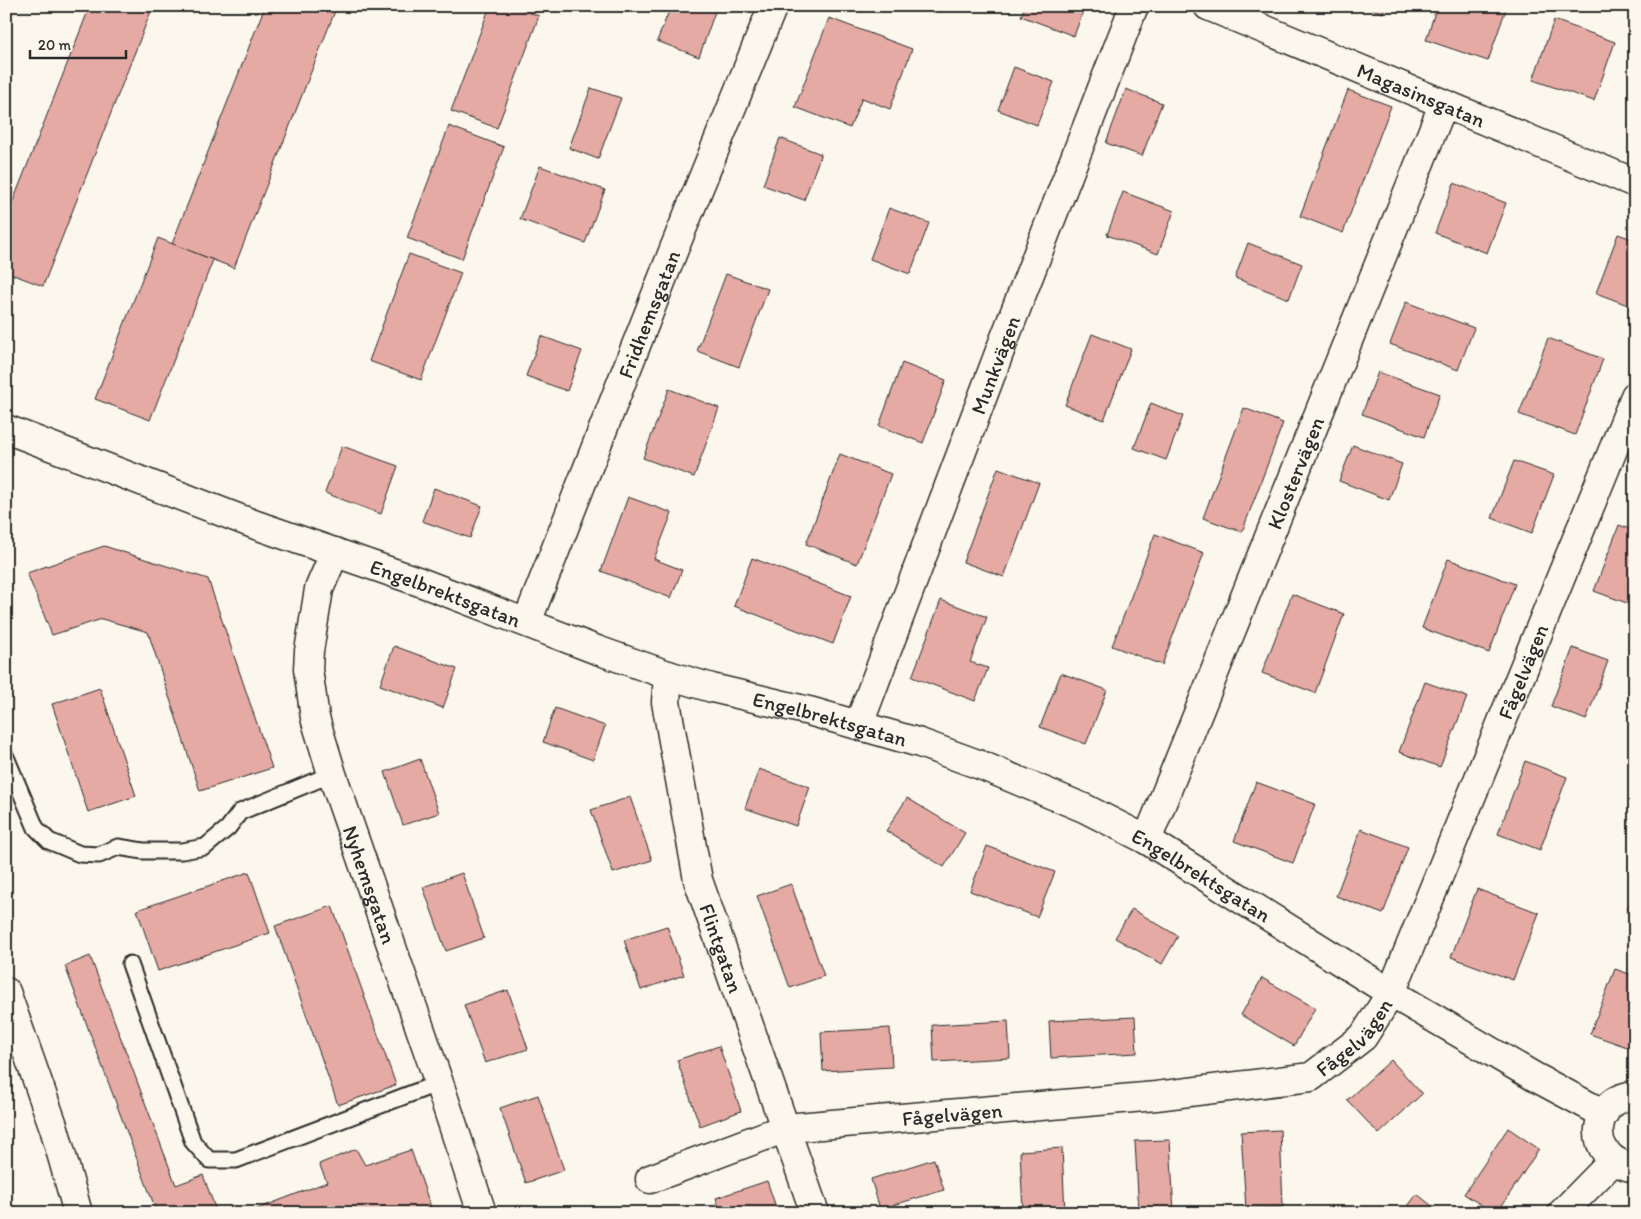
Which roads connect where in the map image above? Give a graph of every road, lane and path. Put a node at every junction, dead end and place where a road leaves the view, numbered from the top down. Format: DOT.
graph roads {
  1 [pos="773,6"];
  2 [pos="1134,6"];
  3 [pos="1208,6"];
  4 [pos="1443,105"];
  5 [pos="1635,183"];
  6 [pos="1635,396"];
  7 [pos="6,429"];
  8 [pos="334,552"];
  9 [pos="527,622"];
  10 [pos="668,675"];
  11 [pos="859,724"];
  12 [pos="6,757"];
  13 [pos="332,774"];
  14 [pos="1146,840"];
  15 [pos="130,964"];
  16 [pos="6,992"];
  17 [pos="1391,993"];
  18 [pos="439,1083"];
  19 [pos="1635,1096"];
  20 [pos="1604,1114"];
  21 [pos="54,1128"];
  22 [pos="786,1128"];
  23 [pos="1624,1165"];
  24 [pos="650,1179"];
  25 [pos="78,1213"];
  26 [pos="92,1213"];
  27 [pos="482,1213"];
  28 [pos="815,1213"];
  29 [pos="1562,1213"];
  1 -- 9 [label="street, Fridhemsgatan"];
  2 -- 11 [label="street, Munkvägen"];
  3 -- 4 [label="street, Magasinsgatan"];
  4 -- 5 [label="street, Magasinsgatan"];
  4 -- 14 [label="street, Klostervägen"];
  6 -- 17 [label="street, Fågelvägen"];
  7 -- 8 [label="street, Engelbrektsgatan"];
  8 -- 9 [label="street, Engelbrektsgatan"];
  8 -- 13 [label="street, Nyhemsgatan"];
  9 -- 10 [label="street, Engelbrektsgatan"];
  10 -- 11 [label="street, Engelbrektsgatan"];
  10 -- 22 [label="street, Flintgatan"];
  11 -- 14 [label="street, Engelbrektsgatan"];
  12 -- 13 [label="lane"];
  13 -- 18 [label="street, Nyhemsgatan"];
  14 -- 17 [label="street, Engelbrektsgatan"];
  15 -- 18 [label="lane"];
  16 -- 21 [label="street"];
  17 -- 20 [label="street, Engelbrektsgatan"];
  17 -- 22 [label="street, Fågelvägen"];
  18 -- 27 [label="street, Nyhemsgatan"];
  19 -- 20 [label="street"];
  20 -- 23 [label="street"];
  21 -- 25 [label="street"];
  21 -- 26 [label="street"];
  22 -- 24 [label="street, Fågelvägen"];
  22 -- 28 [label="street, Flintgatan"];
  23 -- 29 [label="street"];
}
